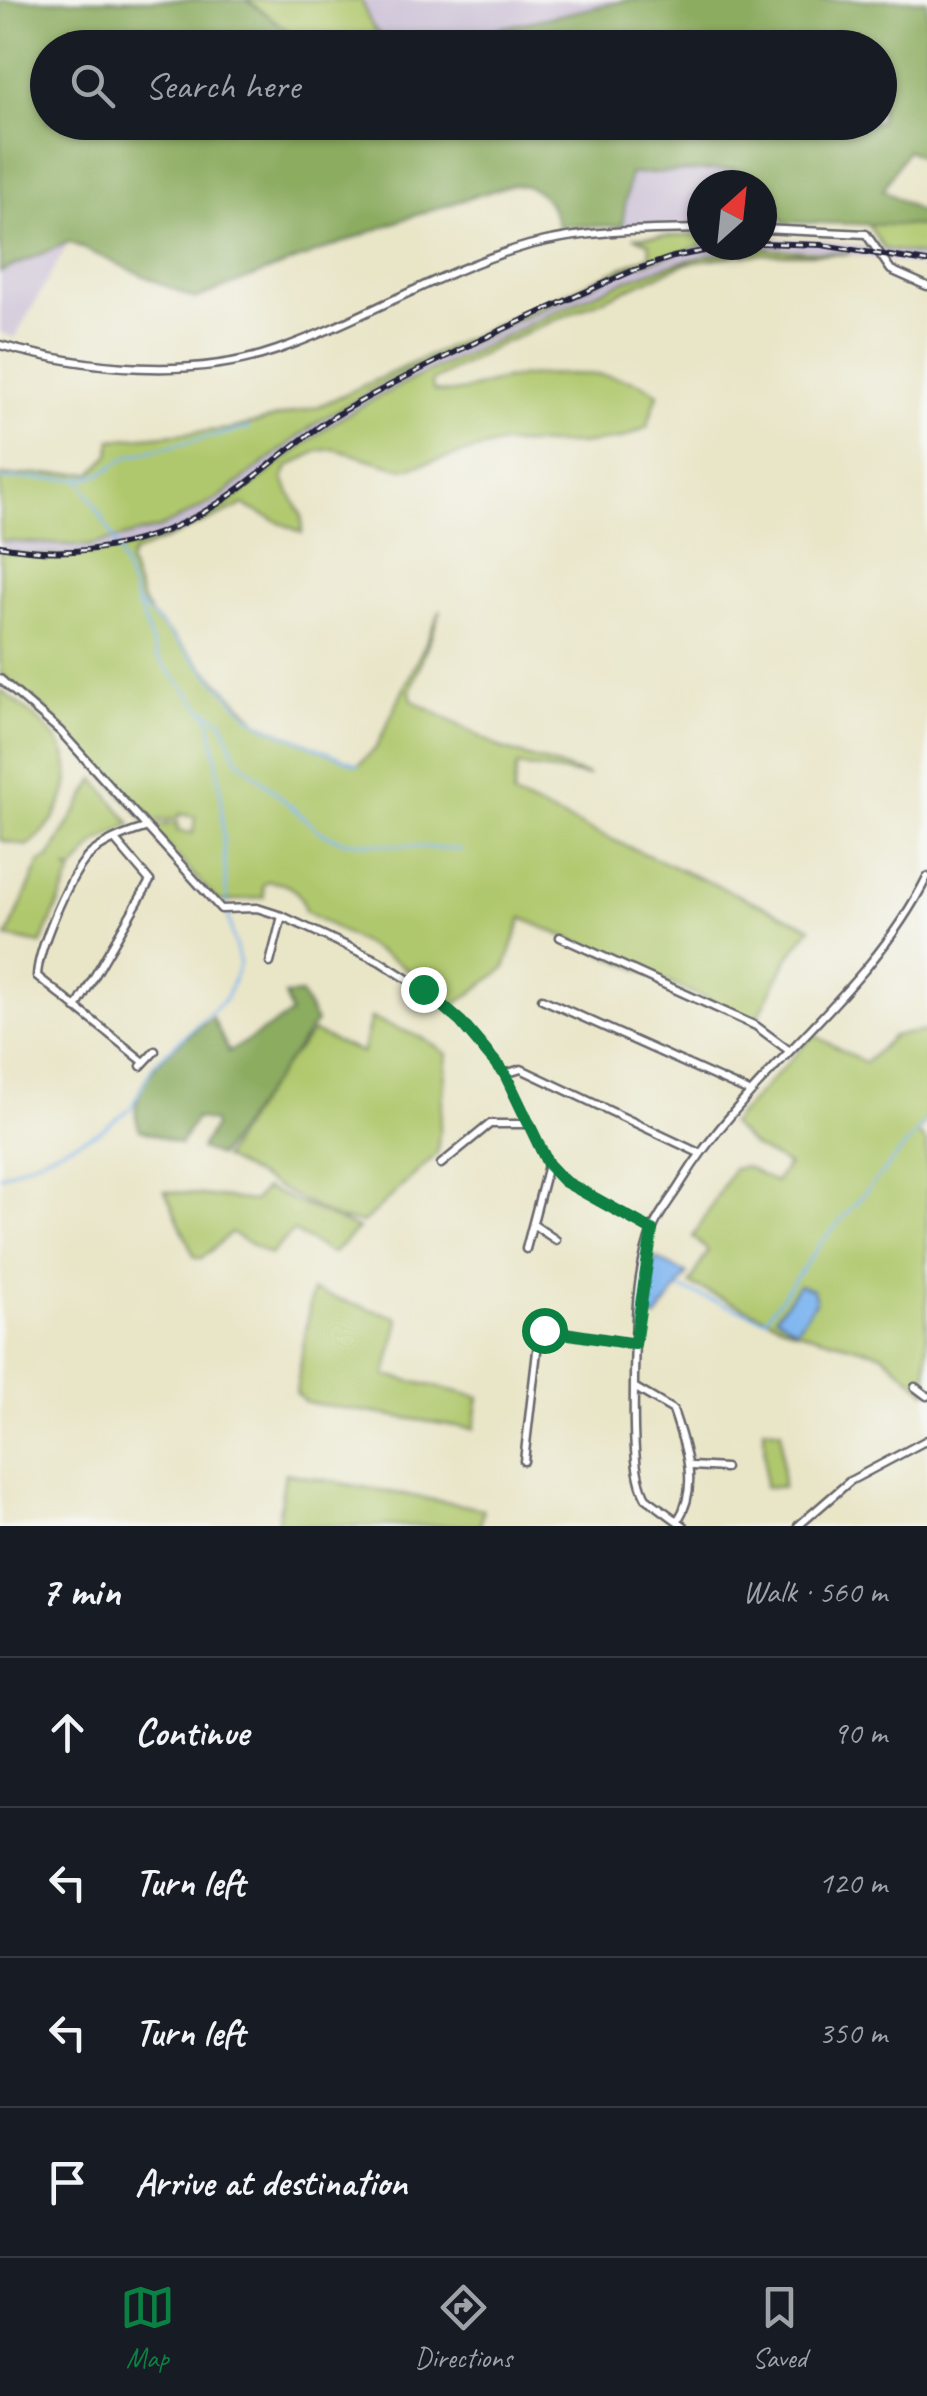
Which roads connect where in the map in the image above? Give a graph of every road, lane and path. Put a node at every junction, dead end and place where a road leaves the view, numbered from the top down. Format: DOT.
graph roads {
  1 [pos="687,229"];
  2 [pos="777,229"];
  3 [pos="927,286"];
  4 [pos="0,345"];
  5 [pos="0,679"];
  6 [pos="144,828"];
  7 [pos="115,840"];
  8 [pos="927,878"];
  9 [pos="282,916"];
  10 [pos="560,937"];
  11 [pos="270,963"];
  12 [pos="542,999"];
  13 [pos="76,1008"];
  14 [pos="787,1049"];
  15 [pos="155,1051"];
  16 [pos="505,1074"];
  17 [pos="748,1091"];
  18 [pos="530,1124"];
  19 [pos="699,1153"];
  20 [pos="441,1164"];
  21 [pos="548,1164"];
  22 [pos="534,1226"];
  23 [pos="652,1230"];
  24 [pos="556,1240"];
  25 [pos="526,1249"];
  26 [pos="635,1344"];
  27 [pos="914,1386"];
  28 [pos="634,1387"];
  29 [pos="927,1396"];
  30 [pos="927,1440"];
  31 [pos="524,1461"];
  32 [pos="692,1466"];
  33 [pos="724,1468"];
  34 [pos="681,1523"];
  35 [pos="798,1526"];
  1 -- 4 [label="street"];
  2 -- 3 [label="street"];
  5 -- 6 [label="street"];
  6 -- 7 [label="street"];
  6 -- 9 [label="street"];
  7 -- 13 [label="street"];
  7 -- 13 [label="street"];
  8 -- 14 [label="street"];
  9 -- 11 [label="street"];
  9 -- 16 [label="street"];
  10 -- 14 [label="street"];
  12 -- 17 [label="street"];
  13 -- 15 [label="street"];
  14 -- 17 [label="street"];
  16 -- 18 [label="street"];
  16 -- 19 [label="street"];
  17 -- 19 [label="street"];
  18 -- 20 [label="street"];
  18 -- 21 [label="street"];
  19 -- 23 [label="street"];
  21 -- 22 [label="street"];
  21 -- 23 [label="street"];
  22 -- 24 [label="street"];
  22 -- 25 [label="street"];
  23 -- 26 [label="street"];
  26 -- 28 [label="street"];
  26 -- 31 [label="street"];
  27 -- 29 [label="street"];
  28 -- 32 [label="street"];
  28 -- 34 [label="street"];
  30 -- 35 [label="street"];
  32 -- 33 [label="street"];
  32 -- 34 [label="street"];
}
